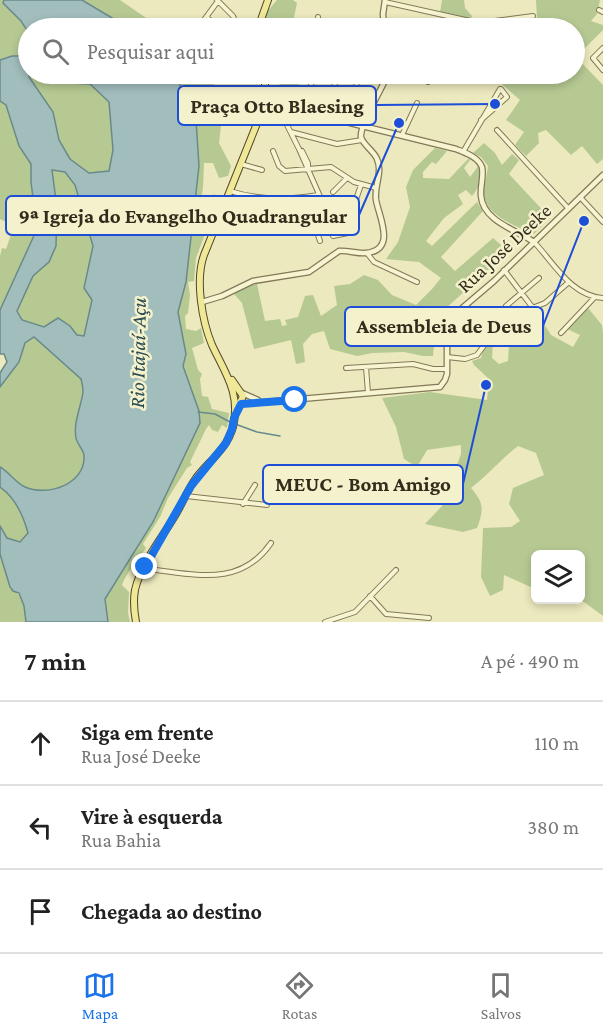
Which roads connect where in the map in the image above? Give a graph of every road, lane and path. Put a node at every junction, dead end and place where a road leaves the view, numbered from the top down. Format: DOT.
graph roads {
  1 [pos="268,0"];
  2 [pos="217,1"];
  3 [pos="385,1"];
  4 [pos="533,16"];
  5 [pos="207,17"];
  6 [pos="234,18"];
  7 [pos="262,18"];
  8 [pos="383,18"];
  9 [pos="458,18"];
  10 [pos="518,18"];
  11 [pos="603,48"];
  12 [pos="603,70"];
  13 [pos="265,84"];
  14 [pos="311,84"];
  15 [pos="335,84"];
  16 [pos="357,84"];
  17 [pos="383,84"];
  18 [pos="265,98"];
  19 [pos="417,103"];
  20 [pos="281,105"];
  21 [pos="304,111"];
  22 [pos="368,115"];
  23 [pos="327,116"];
  24 [pos="481,120"];
  25 [pos="363,125"];
  26 [pos="497,130"];
  27 [pos="290,132"];
  28 [pos="402,135"];
  29 [pos="362,140"];
  30 [pos="273,151"];
  31 [pos="463,152"];
  32 [pos="241,164"];
  33 [pos="262,170"];
  34 [pos="308,170"];
  35 [pos="603,175"];
  36 [pos="348,178"];
  37 [pos="361,185"];
  38 [pos="376,188"];
  39 [pos="230,191"];
  40 [pos="333,192"];
  41 [pos="244,195"];
  42 [pos="318,195"];
  43 [pos="580,196"];
  44 [pos="305,197"];
  45 [pos="284,199"];
  46 [pos="568,208"];
  47 [pos="326,210"];
  48 [pos="266,211"];
  49 [pos="603,222"];
  50 [pos="246,224"];
  51 [pos="333,236"];
  52 [pos="320,241"];
  53 [pos="534,242"];
  54 [pos="367,253"];
  55 [pos="504,270"];
  56 [pos="539,278"];
  57 [pos="417,282"];
  58 [pos="569,282"];
  59 [pos="522,294"];
  60 [pos="594,298"];
  61 [pos="603,298"];
  62 [pos="202,302"];
  63 [pos="506,306"];
  64 [pos="533,308"];
  65 [pos="561,333"];
  66 [pos="447,357"];
  67 [pos="366,367"];
  68 [pos="346,368"];
  69 [pos="448,369"];
  70 [pos="229,377"];
  71 [pos="242,393"];
  72 [pos="368,393"];
  73 [pos="233,394"];
  74 [pos="260,401"];
  75 [pos="237,403"];
  76 [pos="255,485"];
  77 [pos="186,496"];
  78 [pos="243,504"];
  79 [pos="267,506"];
  80 [pos="271,543"];
  81 [pos="145,567"];
  82 [pos="396,570"];
  83 [pos="370,596"];
  84 [pos="429,618"];
  85 [pos="136,622"];
  86 [pos="325,622"];
  1 -- 7 [label="main road"];
  2 -- 5 [label="street"];
  2 -- 6 [label="street"];
  3 -- 8 [label="street"];
  3 -- 9 [label="street"];
  4 -- 10 [label="street"];
  11 -- 12 [label="street"];
  13 -- 18 [label="main road"];
  14 -- 21 [label="street"];
  15 -- 23 [label="street"];
  16 -- 22 [label="street"];
  17 -- 22 [label="street"];
  18 -- 20 [label="street"];
  18 -- 32 [label="main road"];
  19 -- 28 [label="street"];
  20 -- 21 [label="street"];
  20 -- 27 [label="street"];
  21 -- 23 [label="street"];
  22 -- 25 [label="street"];
  23 -- 25 [label="street"];
  24 -- 24 [label="street"];
  24 -- 31 [label="street"];
  25 -- 28 [label="street"];
  25 -- 29 [label="street"];
  26 -- 46 [label="street"];
  27 -- 29 [label="street"];
  27 -- 34 [label="street"];
  28 -- 31 [label="street"];
  29 -- 38 [label="street"];
  30 -- 34 [label="street"];
  31 -- 53 [label="street"];
  32 -- 33 [label="street"];
  32 -- 39 [label="main road"];
  34 -- 36 [label="street"];
  34 -- 42 [label="street"];
  35 -- 43 [label="street, Rua José Deeke"];
  36 -- 37 [label="street"];
  36 -- 40 [label="street"];
  37 -- 38 [label="street"];
  37 -- 51 [label="street"];
  38 -- 54 [label="street"];
  39 -- 41 [label="street"];
  39 -- 62 [label="main road"];
  41 -- 45 [label="street"];
  41 -- 50 [label="street"];
  42 -- 44 [label="street"];
  42 -- 47 [label="street"];
  43 -- 46 [label="street, Rua José Deeke"];
  43 -- 49 [label="street"];
  44 -- 45 [label="street"];
  44 -- 52 [label="street"];
  45 -- 48 [label="street"];
  46 -- 53 [label="street, Rua José Deeke"];
  53 -- 55 [label="street, Rua José Deeke"];
  53 -- 58 [label="street"];
  54 -- 57 [label="street"];
  54 -- 62 [label="street"];
  55 -- 59 [label="street"];
  55 -- 66 [label="street, Rua José Deeke"];
  56 -- 59 [label="street"];
  58 -- 60 [label="street"];
  58 -- 64 [label="street"];
  59 -- 63 [label="street"];
  59 -- 64 [label="street"];
  60 -- 61 [label="street"];
  60 -- 65 [label="street"];
  62 -- 70 [label="main road"];
  64 -- 66 [label="street"];
  66 -- 69 [label="street, Rua José Deeke"];
  67 -- 68 [label="street"];
  67 -- 69 [label="street"];
  67 -- 72 [label="street"];
  69 -- 72 [label="street"];
  70 -- 71 [label="main road"];
  70 -- 73 [label="main road"];
  71 -- 73 [label="main road"];
  71 -- 74 [label="street"];
  71 -- 75 [label="main road"];
  72 -- 74 [label="street"];
  73 -- 75 [label="main road"];
  74 -- 75 [label="street"];
  75 -- 77 [label="main road"];
  76 -- 78 [label="street"];
  77 -- 78 [label="street"];
  77 -- 81 [label="main road"];
  78 -- 79 [label="street"];
  80 -- 81 [label="street"];
  81 -- 85 [label="main road"];
  82 -- 83 [label="street"];
  83 -- 84 [label="street"];
  83 -- 86 [label="street"];
}
